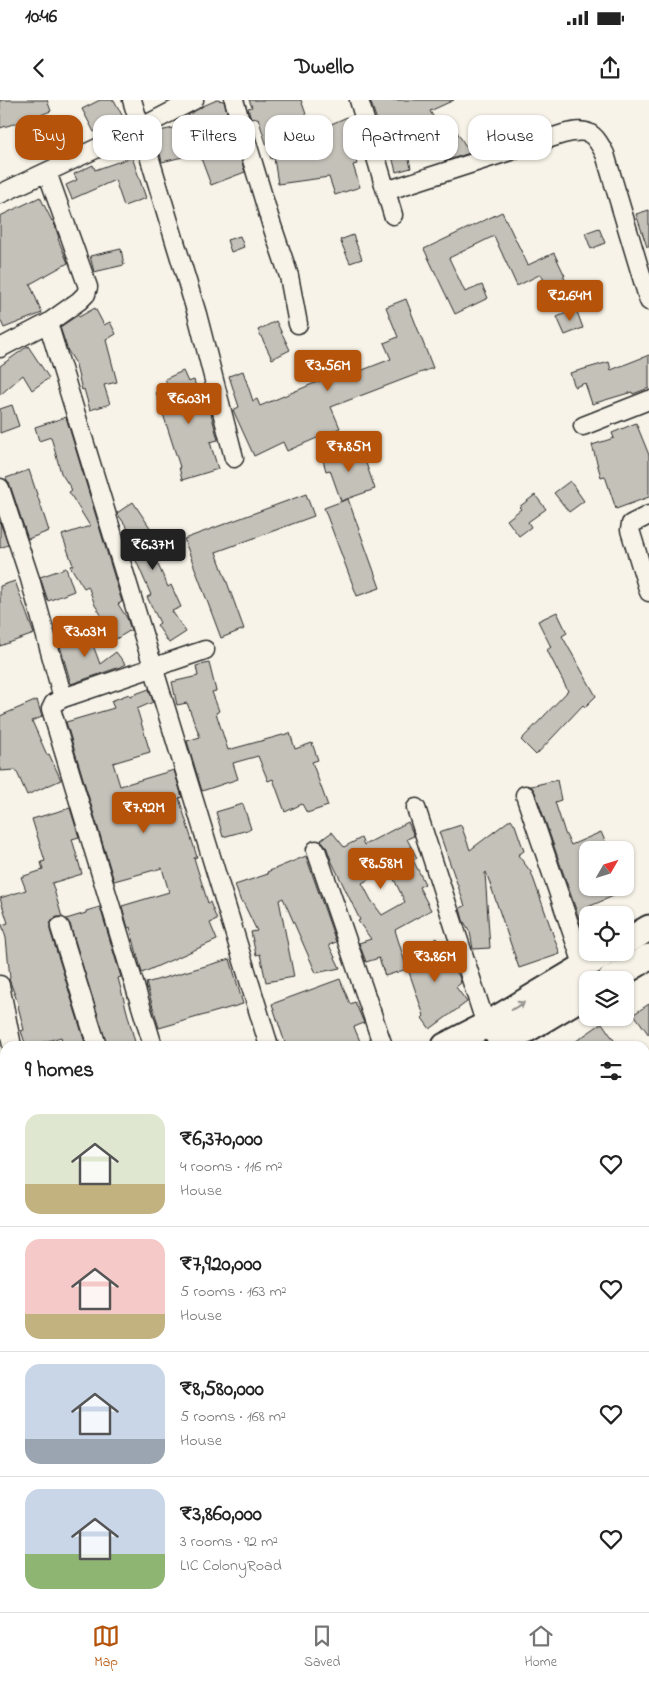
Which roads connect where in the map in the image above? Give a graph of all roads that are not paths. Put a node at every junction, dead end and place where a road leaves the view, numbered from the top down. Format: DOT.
graph roads {
  1 [pos="132,100"];
  2 [pos="194,100"];
  3 [pos="234,100"];
  4 [pos="358,100"];
  5 [pos="136,115"];
  6 [pos="162,117"];
  7 [pos="93,150"];
  8 [pos="150,160"];
  9 [pos="47,172"];
  10 [pos="386,191"];
  11 [pos="0,194"];
  12 [pos="393,215"];
  13 [pos="649,301"];
  14 [pos="48,323"];
  15 [pos="298,324"];
  16 [pos="1,344"];
  17 [pos="649,400"];
  18 [pos="583,426"];
  19 [pos="234,458"];
  20 [pos="0,488"];
  21 [pos="649,515"];
  22 [pos="649,592"];
  23 [pos="204,650"];
  24 [pos="154,667"];
  25 [pos="64,698"];
  26 [pos="525,795"];
  27 [pos="416,808"];
  28 [pos="316,850"];
  29 [pos="60,927"];
  30 [pos="649,928"];
  31 [pos="634,937"];
  32 [pos="649,957"];
  33 [pos="594,961"];
  34 [pos="584,967"];
  35 [pos="625,971"];
  36 [pos="0,986"];
  37 [pos="579,999"];
  38 [pos="4,1025"];
  39 [pos="486,1025"];
  40 [pos="10,1041"];
  41 [pos="95,1041"];
  42 [pos="151,1041"];
  43 [pos="268,1041"];
  44 [pos="381,1041"];
  45 [pos="455,1041"];
  46 [pos="505,1041"];
  47 [pos="514,1041"];
  1 -- 5 [label="street"];
  2 -- 6 [label="street"];
  3 -- 15 [label="street"];
  4 -- 10 [label="street"];
  7 -- 9 [label="street"];
  8 -- 19 [label="street"];
  9 -- 11 [label="street"];
  9 -- 14 [label="street"];
  10 -- 12 [label="street"];
  10 -- 13 [label="street"];
  14 -- 16 [label="street"];
  14 -- 24 [label="street"];
  17 -- 18 [label="street"];
  20 -- 25 [label="street"];
  21 -- 22 [label="street"];
  23 -- 24 [label="street"];
  24 -- 25 [label="street"];
  24 -- 43 [label="street"];
  25 -- 42 [label="street"];
  26 -- 34 [label="street"];
  27 -- 39 [label="street"];
  28 -- 44 [label="street"];
  29 -- 41 [label="street"];
  30 -- 31 [label="main road"];
  32 -- 35 [label="main road"];
  33 -- 34 [label="main road"];
  39 -- 34 [label="main road, one-way"];
  36 -- 38 [label="street"];
  37 -- 47 [label="main road"];
  38 -- 40 [label="street"];
  39 -- 45 [label="main road"];
  39 -- 46 [label="street"];
}
